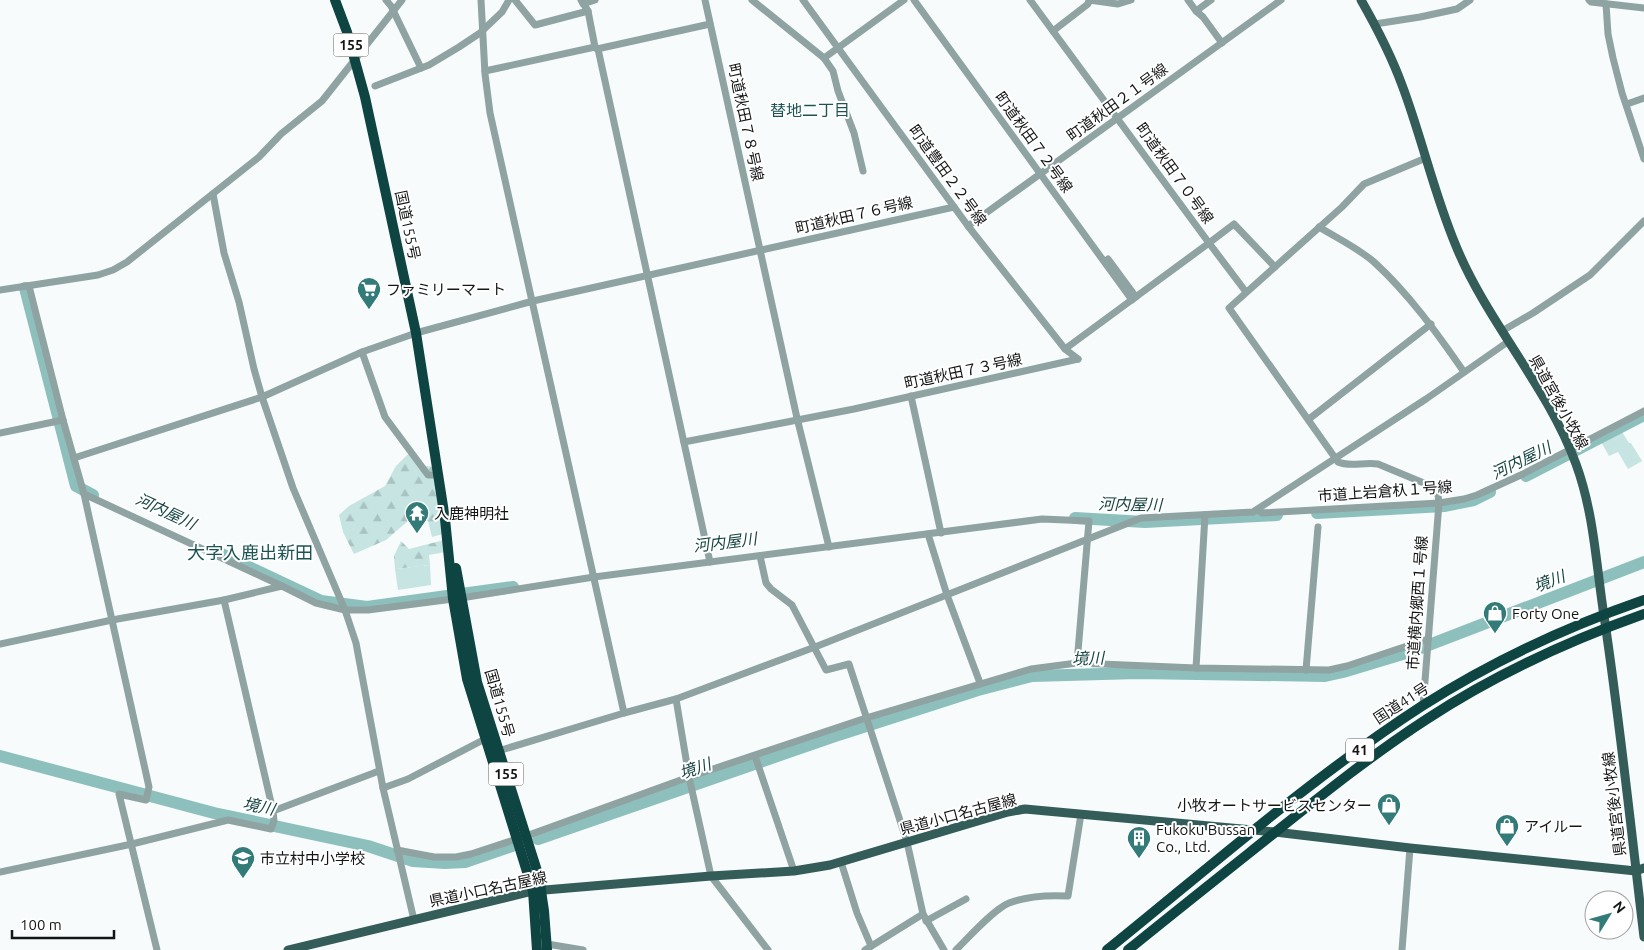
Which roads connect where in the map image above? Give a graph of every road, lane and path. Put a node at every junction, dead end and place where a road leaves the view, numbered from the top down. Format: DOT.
graph roads {
  1 [pos="335,0"];
  2 [pos="386,0"];
  3 [pos="402,0"];
  4 [pos="482,0"];
  5 [pos="509,0"];
  6 [pos="515,0"];
  7 [pos="594,0"];
  8 [pos="705,0"];
  9 [pos="752,0"];
  10 [pos="803,0"];
  11 [pos="904,0"];
  12 [pos="914,0"];
  13 [pos="919,0"];
  14 [pos="1030,0"];
  15 [pos="1089,0"];
  16 [pos="1131,0"];
  17 [pos="1188,0"];
  18 [pos="1211,0"];
  19 [pos="1281,0"];
  20 [pos="1361,0"];
  21 [pos="1470,0"];
  22 [pos="1589,0"];
  23 [pos="582,2"];
  24 [pos="1606,4"];
  25 [pos="1644,8"];
  26 [pos="394,11"];
  27 [pos="588,11"];
  28 [pos="1196,11"];
  29 [pos="710,24"];
  30 [pos="1375,24"];
  31 [pos="483,30"];
  32 [pos="1053,32"];
  33 [pos="1222,43"];
  34 [pos="596,48"];
  35 [pos="838,48"];
  36 [pos="824,58"];
  37 [pos="355,60"];
  38 [pos="421,68"];
  39 [pos="485,73"];
  40 [pos="374,86"];
  41 [pos="1644,98"];
  42 [pos="1627,104"];
  43 [pos="1118,119"];
  44 [pos="1426,158"];
  45 [pos="1644,159"];
  46 [pos="863,172"];
  47 [pos="1042,172"];
  48 [pos="213,194"];
  49 [pos="954,207"];
  50 [pos="1644,221"];
  51 [pos="968,226"];
  52 [pos="1319,227"];
  53 [pos="1209,243"];
  54 [pos="760,250"];
  55 [pos="1275,267"];
  56 [pos="648,275"];
  57 [pos="29,286"];
  58 [pos="0,290"];
  59 [pos="1246,292"];
  60 [pos="1134,298"];
  61 [pos="533,301"];
  62 [pos="1431,324"];
  63 [pos="1502,331"];
  64 [pos="416,333"];
  65 [pos="1508,341"];
  66 [pos="1065,349"];
  67 [pos="362,352"];
  68 [pos="1078,360"];
  69 [pos="1464,372"];
  70 [pos="911,396"];
  71 [pos="262,398"];
  72 [pos="1644,411"];
  73 [pos="797,418"];
  74 [pos="1309,419"];
  75 [pos="63,420"];
  76 [pos="0,433"];
  77 [pos="684,442"];
  78 [pos="1571,449"];
  79 [pos="74,458"];
  80 [pos="1335,458"];
  81 [pos="439,475"];
  82 [pos="84,494"];
  83 [pos="1438,503"];
  84 [pos="1258,510"];
  85 [pos="1206,515"];
  86 [pos="1318,527"];
  87 [pos="941,533"];
  88 [pos="928,534"];
  89 [pos="1087,540"];
  90 [pos="829,546"];
  91 [pos="760,556"];
  92 [pos="710,562"];
  93 [pos="594,577"];
  94 [pos="282,586"];
  95 [pos="947,594"];
  96 [pos="457,599"];
  97 [pos="224,600"];
  98 [pos="1644,600"];
  99 [pos="345,610"];
  100 [pos="1604,614"];
  101 [pos="1644,614"];
  102 [pos="112,620"];
  103 [pos="1606,628"];
  104 [pos="1428,639"];
  105 [pos="0,644"];
  106 [pos="815,647"];
  107 [pos="1078,663"];
  108 [pos="1196,668"];
  109 [pos="1306,670"];
  110 [pos="980,683"];
  111 [pos="676,699"];
  112 [pos="1423,706"];
  113 [pos="624,713"];
  114 [pos="866,719"];
  115 [pos="485,739"];
  116 [pos="498,751"];
  117 [pos="755,756"];
  118 [pos="379,771"];
  119 [pos="689,777"];
  120 [pos="383,788"];
  121 [pos="273,811"];
  122 [pos="1081,814"];
  123 [pos="1255,830"];
  124 [pos="1275,832"];
  125 [pos="526,836"];
  126 [pos="516,838"];
  127 [pos="907,842"];
  128 [pos="132,844"];
  129 [pos="1410,848"];
  130 [pos="397,850"];
  131 [pos="840,862"];
  132 [pos="1640,870"];
  133 [pos="794,871"];
  134 [pos="0,872"];
  135 [pos="710,876"];
  136 [pos="537,890"];
  137 [pos="966,899"];
  138 [pos="923,914"];
  139 [pos="414,920"];
  140 [pos="926,922"];
  141 [pos="1644,937"];
  142 [pos="871,946"];
  143 [pos="310,947"];
  144 [pos="547,947"];
  145 [pos="157,950"];
  146 [pos="288,950"];
  147 [pos="537,950"];
  148 [pos="583,950"];
  149 [pos="768,950"];
  150 [pos="865,950"];
  151 [pos="944,950"];
  152 [pos="956,950"];
  153 [pos="1107,950"];
  154 [pos="1128,950"];
  155 [pos="1402,950"];
  1 -- 37 [label="highway, 国道155号 / 155"];
  2 -- 26 [label="street"];
  3 -- 26 [label="street"];
  4 -- 31 [label="street"];
  5 -- 31 [label="street"];
  6 -- 27 [label="street"];
  7 -- 23 [label="street"];
  8 -- 29 [label="street, 町道秋田７８号線"];
  9 -- 36 [label="street"];
  10 -- 35 [label="street, 町道豊田２２号線"];
  11 -- 35 [label="street"];
  12 -- 47 [label="street, 町道秋田７２号線"];
  13 -- 47 [label="street"];
  14 -- 32 [label="street, 町道秋田７０号線"];
  15 -- 16 [label="street"];
  15 -- 32 [label="street"];
  17 -- 28 [label="street"];
  18 -- 28 [label="street"];
  19 -- 33 [label="street, 町道秋田２１号線"];
  20 -- 30 [label="main road, 県道宮後小牧線"];
  21 -- 30 [label="street"];
  22 -- 24 [label="street"];
  23 -- 27 [label="street"];
  24 -- 25 [label="street"];
  24 -- 42 [label="street"];
  26 -- 37 [label="street"];
  26 -- 38 [label="street"];
  27 -- 34 [label="street"];
  28 -- 33 [label="street"];
  29 -- 34 [label="street"];
  29 -- 54 [label="street, 町道秋田７８号線"];
  30 -- 44 [label="main road, 県道宮後小牧線"];
  31 -- 38 [label="street"];
  31 -- 39 [label="street"];
  32 -- 43 [label="street, 町道秋田７０号線"];
  33 -- 43 [label="street, 町道秋田２１号線"];
  34 -- 39 [label="street"];
  34 -- 56 [label="street"];
  35 -- 36 [label="street"];
  35 -- 49 [label="street, 町道豊田２２号線"];
  36 -- 46 [label="street"];
  37 -- 48 [label="street"];
  37 -- 64 [label="highway, 国道155号 / 155"];
  38 -- 40 [label="street"];
  39 -- 61 [label="street"];
  41 -- 42 [label="street"];
  42 -- 45 [label="street"];
  43 -- 47 [label="street, 町道秋田２１号線"];
  43 -- 53 [label="street, 町道秋田７０号線"];
  44 -- 52 [label="street"];
  44 -- 63 [label="main road, 県道宮後小牧線"];
  47 -- 51 [label="street, 町道秋田２１号線"];
  47 -- 60 [label="street"];
  48 -- 57 [label="street"];
  48 -- 71 [label="street"];
  49 -- 51 [label="street, 町道豊田２２号線"];
  49 -- 54 [label="street, 町道秋田７６号線"];
  50 -- 63 [label="street"];
  51 -- 66 [label="street, 町道豊田２２号線"];
  52 -- 55 [label="street"];
  52 -- 62 [label="street"];
  53 -- 55 [label="street"];
  53 -- 59 [label="street"];
  53 -- 60 [label="street, 町道秋田７０号線"];
  54 -- 56 [label="street, 町道秋田７６号線"];
  54 -- 73 [label="street, 町道秋田７８号線"];
  55 -- 59 [label="street"];
  56 -- 61 [label="street, 町道秋田７６号線"];
  56 -- 77 [label="street"];
  57 -- 58 [label="street"];
  57 -- 75 [label="street"];
  59 -- 74 [label="street"];
  60 -- 66 [label="street, 町道秋田７０号線"];
  61 -- 64 [label="street, 町道秋田７６号線"];
  61 -- 93 [label="street"];
  62 -- 69 [label="street"];
  62 -- 74 [label="street"];
  63 -- 65 [label="main road, 県道宮後小牧線"];
  64 -- 67 [label="street, 町道秋田７６号線"];
  64 -- 81 [label="highway, 国道155号 / 155"];
  65 -- 69 [label="street"];
  65 -- 78 [label="main road, 県道宮後小牧線"];
  66 -- 68 [label="street, 町道豊田２２号線"];
  67 -- 71 [label="street, 町道秋田７６号線"];
  67 -- 81 [label="street"];
  68 -- 70 [label="street, 町道秋田７３号線"];
  69 -- 80 [label="street"];
  70 -- 73 [label="street, 町道秋田７３号線"];
  70 -- 87 [label="street"];
  71 -- 79 [label="street, 町道秋田７６号線"];
  71 -- 99 [label="street"];
  72 -- 78 [label="street, 市道上岩倉杁１号線"];
  73 -- 77 [label="street, 町道秋田７３号線"];
  73 -- 90 [label="street, 町道秋田７８号線"];
  74 -- 80 [label="street"];
  75 -- 76 [label="street"];
  75 -- 79 [label="street"];
  77 -- 92 [label="street"];
  78 -- 83 [label="street, 市道上岩倉杁１号線"];
  78 -- 100 [label="main road, 県道宮後小牧線"];
  79 -- 82 [label="street"];
  80 -- 83 [label="street"];
  80 -- 84 [label="street"];
  81 -- 96 [label="highway, 国道155号 / 155"];
  82 -- 94 [label="street"];
  82 -- 102 [label="street"];
  83 -- 84 [label="street, 市道上岩倉杁１号線"];
  83 -- 104 [label="street, 市道横内郷西１号線"];
  84 -- 85 [label="street"];
  85 -- 89 [label="street"];
  85 -- 108 [label="street"];
  86 -- 109 [label="street"];
  87 -- 88 [label="street"];
  87 -- 89 [label="street"];
  88 -- 90 [label="street"];
  88 -- 95 [label="street"];
  89 -- 95 [label="street"];
  89 -- 107 [label="street"];
  90 -- 91 [label="street"];
  91 -- 92 [label="street"];
  91 -- 106 [label="street"];
  92 -- 93 [label="street"];
  93 -- 96 [label="street"];
  93 -- 113 [label="street"];
  94 -- 97 [label="street"];
  94 -- 99 [label="street"];
  95 -- 106 [label="street"];
  95 -- 110 [label="street"];
  96 -- 99 [label="street"];
  96 -- 115 [label="highway, 国道155号 / 155"];
  96 -- 116 [label="highway, 国道155号 / 155"];
  97 -- 102 [label="street"];
  97 -- 121 [label="street"];
  98 -- 100 [label="highway, 国道41号 / 41"];
  99 -- 118 [label="street"];
  100 -- 103 [label="main road, 県道宮後小牧線"];
  100 -- 112 [label="highway, 国道41号 / 41"];
  101 -- 103 [label="highway, 国道41号 / 41"];
  102 -- 105 [label="street"];
  102 -- 128 [label="street"];
  103 -- 124 [label="highway, 国道41号 / 41"];
  103 -- 132 [label="main road, 県道宮後小牧線"];
  104 -- 109 [label="street"];
  104 -- 112 [label="street, 市道横内郷西１号線"];
  106 -- 111 [label="street"];
  106 -- 114 [label="street"];
  107 -- 108 [label="street"];
  107 -- 110 [label="street"];
  108 -- 109 [label="street"];
  110 -- 114 [label="street"];
  111 -- 113 [label="street"];
  111 -- 119 [label="street"];
  112 -- 123 [label="highway, 国道41号 / 41"];
  113 -- 116 [label="street"];
  114 -- 117 [label="street"];
  114 -- 127 [label="street"];
  115 -- 120 [label="street"];
  115 -- 126 [label="highway, 国道155号 / 155"];
  116 -- 125 [label="highway, 国道155号 / 155"];
  117 -- 119 [label="street"];
  117 -- 133 [label="street"];
  118 -- 120 [label="street"];
  118 -- 121 [label="street"];
  119 -- 125 [label="street"];
  119 -- 135 [label="street"];
  120 -- 130 [label="street"];
  121 -- 128 [label="street"];
  122 -- 123 [label="main road, 県道小口名古屋線"];
  122 -- 127 [label="main road, 県道小口名古屋線"];
  122 -- 152 [label="street"];
  123 -- 124 [label="main road, 県道小口名古屋線"];
  123 -- 153 [label="highway, 国道41号 / 41"];
  124 -- 129 [label="main road, 県道小口名古屋線"];
  124 -- 154 [label="highway, 国道41号 / 41"];
  125 -- 126 [label="street"];
  125 -- 136 [label="highway, 国道155号 / 155"];
  126 -- 130 [label="street"];
  126 -- 136 [label="highway, 国道155号 / 155"];
  127 -- 131 [label="main road, 県道小口名古屋線"];
  127 -- 138 [label="street"];
  128 -- 134 [label="street"];
  128 -- 145 [label="street"];
  129 -- 132 [label="main road, 県道小口名古屋線"];
  129 -- 155 [label="street"];
  130 -- 139 [label="street"];
  131 -- 133 [label="main road, 県道小口名古屋線"];
  131 -- 142 [label="street"];
  132 -- 141 [label="main road, 県道宮後小牧線"];
  133 -- 135 [label="main road, 県道小口名古屋線"];
  135 -- 136 [label="main road, 県道小口名古屋線"];
  135 -- 149 [label="street"];
  136 -- 139 [label="main road, 県道小口名古屋線"];
  136 -- 144 [label="highway, 国道155号 / 155"];
  136 -- 147 [label="highway, 国道155号 / 155"];
  137 -- 140 [label="street"];
  138 -- 140 [label="street"];
  138 -- 142 [label="street"];
  139 -- 143 [label="main road, 県道小口名古屋線"];
  140 -- 151 [label="street"];
  142 -- 150 [label="street"];
  143 -- 146 [label="main road, 県道小口名古屋線"];
  144 -- 148 [label="street"];
}
